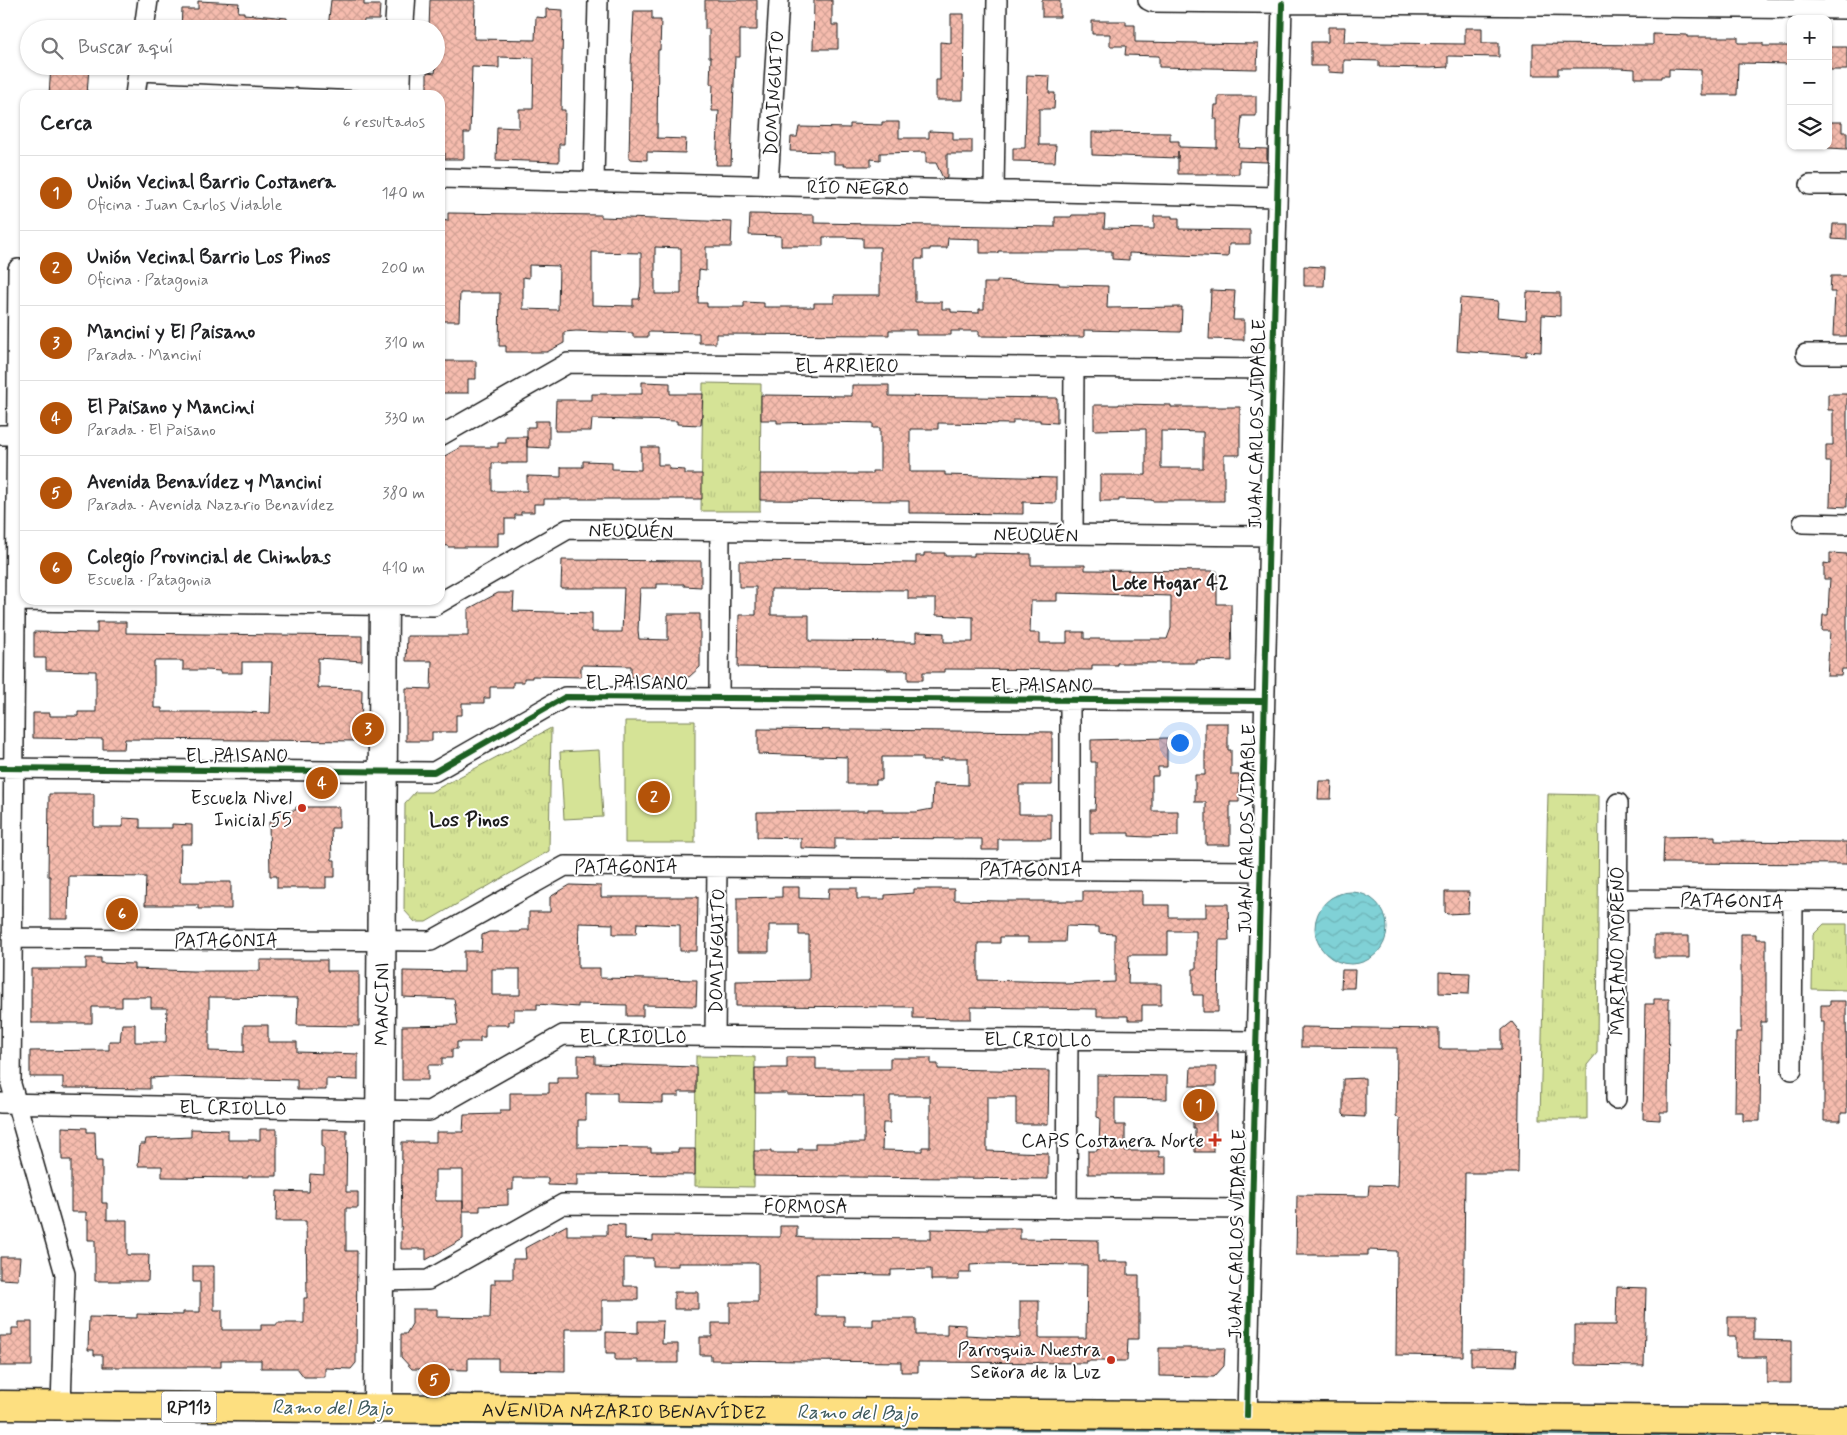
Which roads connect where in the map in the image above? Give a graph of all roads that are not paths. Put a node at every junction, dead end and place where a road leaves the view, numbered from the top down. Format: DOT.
graph roads {
  1 [pos="148,0"];
  2 [pos="401,0"];
  3 [pos="598,0"];
  4 [pos="779,0"];
  5 [pos="997,0"];
  6 [pos="1148,0"];
  7 [pos="1442,3"];
  8 [pos="1640,3"];
  9 [pos="1282,4"];
  10 [pos="1839,6"];
  11 [pos="145,20"];
  12 [pos="400,20"];
  13 [pos="138,75"];
  14 [pos="277,75"];
  15 [pos="396,81"];
  16 [pos="136,90"];
  17 [pos="445,178"];
  18 [pos="594,181"];
  19 [pos="768,185"];
  20 [pos="1810,185"];
  21 [pos="1847,185"];
  22 [pos="994,190"];
  23 [pos="1277,197"];
  24 [pos="20,293"];
  25 [pos="1806,354"];
  26 [pos="1847,354"];
  27 [pos="1074,367"];
  28 [pos="1272,369"];
  29 [pos="445,433"];
  30 [pos="14,435"];
  31 [pos="1803,523"];
  32 [pos="1847,524"];
  33 [pos="720,531"];
  34 [pos="1073,534"];
  35 [pos="1268,536"];
  36 [pos="445,600"];
  37 [pos="15,601"];
  38 [pos="20,601"];
  39 [pos="384,605"];
  40 [pos="422,605"];
  41 [pos="436,605"];
  42 [pos="719,698"];
  43 [pos="1070,700"];
  44 [pos="1264,701"];
  45 [pos="7,768"];
  46 [pos="383,772"];
  47 [pos="1618,803"];
  48 [pos="717,867"];
  49 [pos="1070,869"];
  50 [pos="1260,871"];
  51 [pos="1617,899"];
  52 [pos="1793,901"];
  53 [pos="1847,901"];
  54 [pos="12,938"];
  55 [pos="382,941"];
  56 [pos="715,1036"];
  57 [pos="1068,1039"];
  58 [pos="1256,1041"];
  59 [pos="1792,1070"];
  60 [pos="1616,1099"];
  61 [pos="8,1103"];
  62 [pos="380,1110"];
  63 [pos="1067,1208"];
  64 [pos="1252,1209"];
  65 [pos="379,1281"];
  66 [pos="0,1406"];
  67 [pos="61,1406"];
  68 [pos="378,1408"];
  69 [pos="1247,1416"];
  70 [pos="1847,1422"];
  1 -- 11 [label="street"];
  2 -- 12 [label="street"];
  3 -- 18 [label="street"];
  4 -- 19 [label="street, DOMINGUITO"];
  5 -- 22 [label="street"];
  6 -- 9 [label="street"];
  7 -- 8 [label="street"];
  7 -- 9 [label="street"];
  8 -- 10 [label="street"];
  9 -- 23 [label="street, JUAN CARLOS VIDABLE"];
  13 -- 16 [label="street"];
  14 -- 15 [label="street"];
  17 -- 18 [label="street, RÍO NEGRO"];
  18 -- 19 [label="street, RÍO NEGRO"];
  19 -- 22 [label="street, RÍO NEGRO"];
  20 -- 21 [label="street"];
  22 -- 23 [label="street, RÍO NEGRO"];
  23 -- 28 [label="street, JUAN CARLOS VIDABLE"];
  24 -- 30 [label="street"];
  25 -- 26 [label="street"];
  27 -- 28 [label="street, EL ARRIERO"];
  27 -- 29 [label="street, EL ARRIERO"];
  27 -- 34 [label="street"];
  28 -- 35 [label="street, JUAN CARLOS VIDABLE"];
  30 -- 37 [label="street"];
  31 -- 32 [label="street"];
  33 -- 34 [label="street, NEUQUÉN"];
  33 -- 36 [label="street, NEUQUÉN"];
  33 -- 42 [label="street"];
  34 -- 35 [label="street, NEUQUÉN"];
  35 -- 44 [label="street, JUAN CARLOS VIDABLE"];
  37 -- 38 [label="street, NEUQUÉN"];
  37 -- 45 [label="street"];
  39 -- 46 [label="street, MANCINI"];
  40 -- 41 [label="street, NEUQUÉN"];
  42 -- 43 [label="street, EL PAISANO"];
  42 -- 46 [label="street, EL PAISANO"];
  43 -- 44 [label="street, EL PAISANO"];
  43 -- 49 [label="street"];
  44 -- 50 [label="street, JUAN CARLOS VIDABLE"];
  45 -- 46 [label="street, EL PAISANO"];
  45 -- 54 [label="street"];
  46 -- 55 [label="street, MANCINI"];
  47 -- 51 [label="street, MARIANO MORENO"];
  48 -- 49 [label="street, PATAGONIA"];
  48 -- 55 [label="street, PATAGONIA"];
  48 -- 56 [label="street, DOMINGUITO"];
  49 -- 50 [label="street, PATAGONIA"];
  50 -- 58 [label="street, JUAN CARLOS VIDABLE"];
  51 -- 52 [label="street, PATAGONIA"];
  51 -- 60 [label="street, MARIANO MORENO"];
  52 -- 53 [label="street, PATAGONIA"];
  52 -- 59 [label="street"];
  54 -- 55 [label="street, PATAGONIA"];
  54 -- 61 [label="street"];
  55 -- 62 [label="street, MANCINI"];
  56 -- 57 [label="street, EL CRIOLLO"];
  56 -- 62 [label="street, EL CRIOLLO"];
  57 -- 58 [label="street, EL CRIOLLO"];
  57 -- 63 [label="street"];
  58 -- 64 [label="street, JUAN CARLOS VIDABLE"];
  61 -- 62 [label="street, EL CRIOLLO"];
  61 -- 67 [label="street"];
  62 -- 65 [label="street, MANCINI"];
  63 -- 64 [label="street, FORMOSA"];
  63 -- 65 [label="street, FORMOSA"];
  64 -- 69 [label="street, JUAN CARLOS VIDABLE"];
  65 -- 68 [label="street, MANCINI"];
  66 -- 67 [label="main road, AVENIDA NAZARIO BENAVÍDEZ / RP113"];
  67 -- 68 [label="main road, AVENIDA NAZARIO BENAVÍDEZ / RP113"];
  68 -- 69 [label="main road, AVENIDA NAZARIO BENAVÍDEZ / RP113"];
  69 -- 70 [label="main road, AVENIDA NAZARIO BENAVÍDEZ / RP113"];
}
